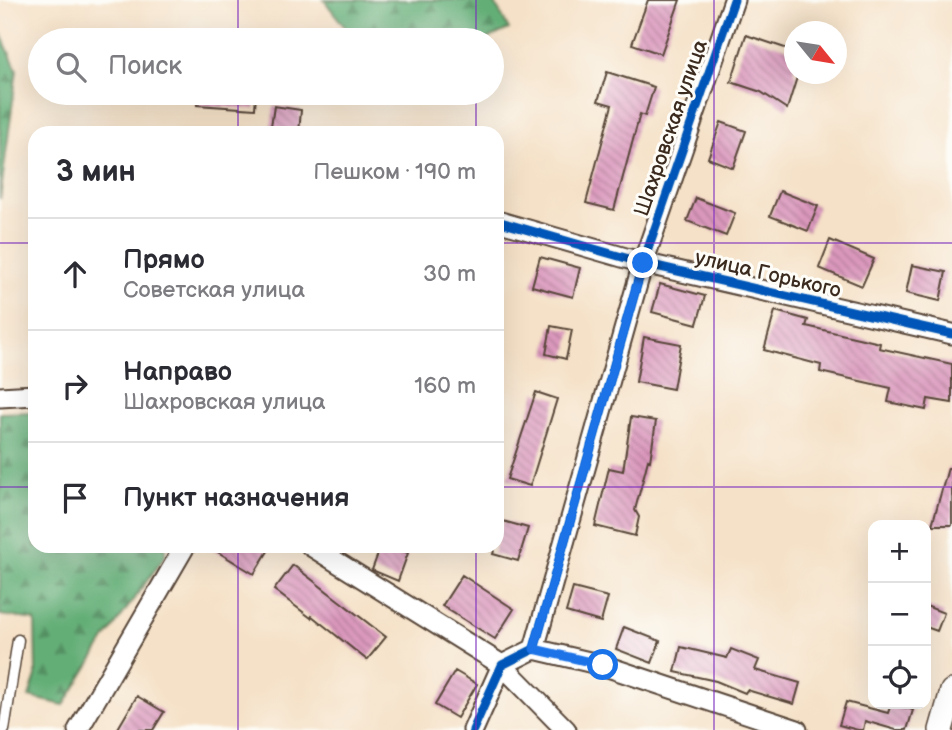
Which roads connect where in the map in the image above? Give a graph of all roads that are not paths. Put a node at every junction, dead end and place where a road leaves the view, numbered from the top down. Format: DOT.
graph roads {
  1 [pos="734,0"];
  2 [pos="504,223"];
  3 [pos="643,263"];
  4 [pos="952,334"];
  5 [pos="28,395"];
  6 [pos="0,397"];
  7 [pos="181,553"];
  8 [pos="323,553"];
  9 [pos="18,640"];
  10 [pos="534,649"];
  11 [pos="502,665"];
  12 [pos="952,691"];
  13 [pos="4,730"];
  14 [pos="78,730"];
  15 [pos="473,730"];
  16 [pos="566,730"];
  17 [pos="797,730"];
  18 [pos="941,730"];
  1 -- 3 [label="street, Шахровская улица"];
  2 -- 3 [label="street, улица Горького"];
  3 -- 4 [label="street, улица Горького"];
  3 -- 10 [label="street, Шахровская улица"];
  5 -- 6 [label="street"];
  7 -- 14 [label="street"];
  8 -- 11 [label="street"];
  9 -- 13 [label="lane"];
  10 -- 11 [label="street"];
  10 -- 17 [label="street"];
  11 -- 15 [label="street"];
  11 -- 16 [label="street"];
  12 -- 18 [label="street"];
}
